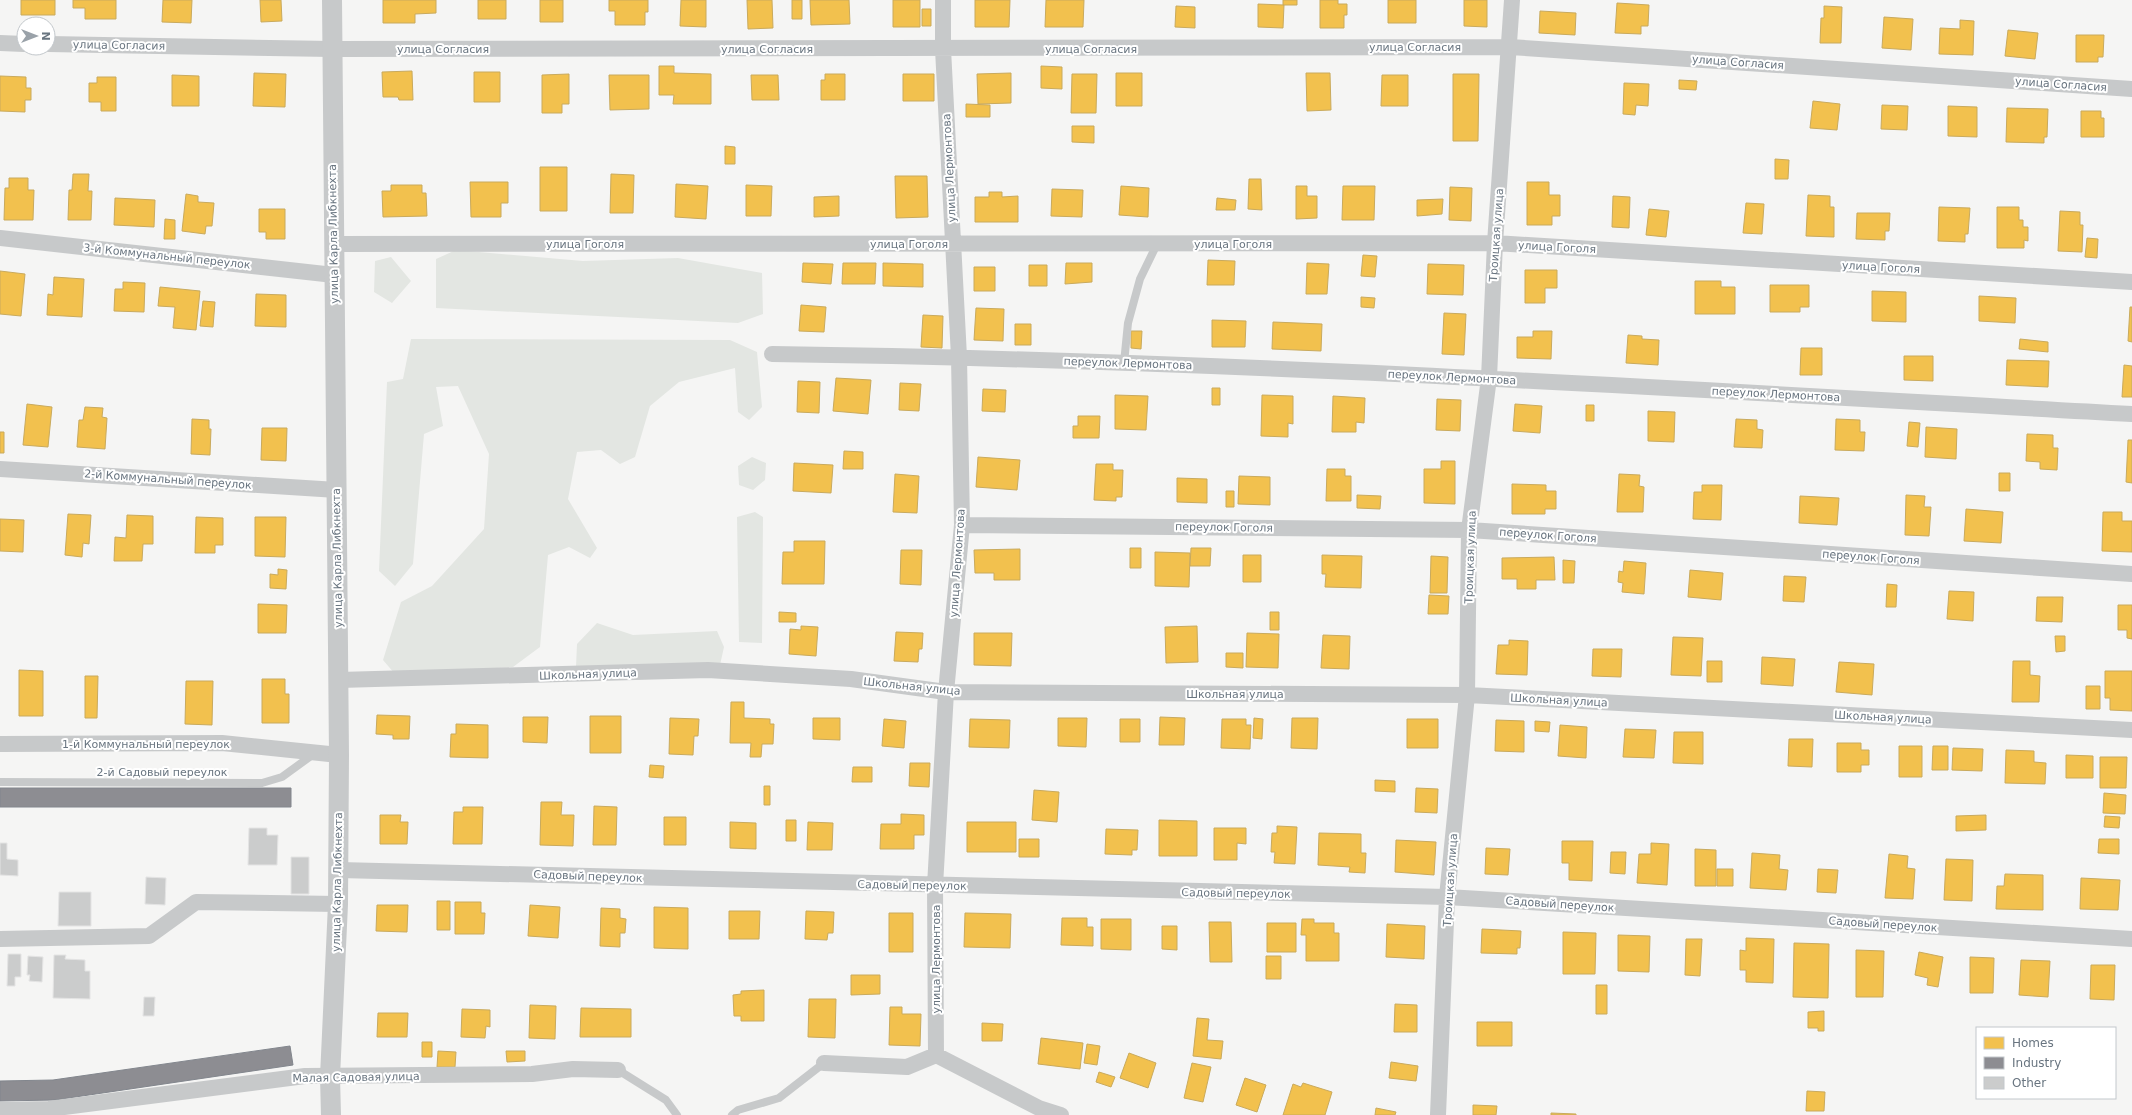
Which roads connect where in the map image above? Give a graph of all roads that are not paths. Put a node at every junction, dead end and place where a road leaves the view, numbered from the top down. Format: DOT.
graph roads {
  1 [pos="332,0"];
  2 [pos="943,0"];
  3 [pos="1512,0"];
  4 [pos="0,43"];
  5 [pos="16,44"];
  6 [pos="56,44"];
  7 [pos="1510,47"];
  8 [pos="332,49"];
  9 [pos="943,49"];
  10 [pos="2132,89"];
  11 [pos="0,238"];
  12 [pos="1495,243"];
  13 [pos="334,244"];
  14 [pos="953,244"];
  15 [pos="1157,244"];
  16 [pos="334,275"];
  17 [pos="2132,282"];
  18 [pos="772,354"];
  19 [pos="959,357"];
  20 [pos="1124,363"];
  21 [pos="1489,378"];
  22 [pos="2132,414"];
  23 [pos="0,469"];
  24 [pos="337,490"];
  25 [pos="962,525"];
  26 [pos="1469,530"];
  27 [pos="2132,574"];
  28 [pos="339,680"];
  29 [pos="946,692"];
  30 [pos="1467,695"];
  31 [pos="2132,730"];
  32 [pos="0,744"];
  33 [pos="316,753"];
  34 [pos="339,755"];
  35 [pos="0,782"];
  36 [pos="339,870"];
  37 [pos="935,886"];
  38 [pos="1447,897"];
  39 [pos="338,904"];
  40 [pos="0,939"];
  41 [pos="2132,939"];
  42 [pos="936,1055"];
  43 [pos="824,1063"];
  44 [pos="618,1070"];
  45 [pos="330,1076"];
  46 [pos="0,1110"];
  47 [pos="330,1115"];
  48 [pos="677,1115"];
  49 [pos="732,1115"];
  50 [pos="1061,1115"];
  51 [pos="1438,1115"];
  1 -- 8 [label="street, улица Карла Либкнехта"];
  2 -- 9 [label="street, улица Лермонтова"];
  3 -- 7 [label="street, Троицкая улица"];
  4 -- 5 [label="street"];
  6 -- 8 [label="street, улица Согласия"];
  7 -- 9 [label="street, улица Согласия"];
  7 -- 10 [label="street, улица Согласия"];
  7 -- 12 [label="street, Троицкая улица"];
  8 -- 9 [label="street, улица Согласия"];
  8 -- 13 [label="street, улица Карла Либкнехта"];
  9 -- 14 [label="street, улица Лермонтова"];
  11 -- 16 [label="street, 3-й Коммунальный переулок"];
  12 -- 15 [label="street, улица Гоголя"];
  12 -- 17 [label="street, улица Гоголя"];
  12 -- 21 [label="street, Троицкая улица"];
  13 -- 14 [label="street, улица Гоголя"];
  13 -- 16 [label="street, улица Карла Либкнехта"];
  14 -- 15 [label="street, улица Гоголя"];
  14 -- 19 [label="street, улица Лермонтова"];
  15 -- 20 [label="lane"];
  16 -- 24 [label="street, улица Карла Либкнехта"];
  18 -- 19 [label="street, переулок Лермонтова"];
  19 -- 20 [label="street, переулок Лермонтова"];
  19 -- 25 [label="street, улица Лермонтова"];
  20 -- 21 [label="street, переулок Лермонтова"];
  21 -- 22 [label="street, переулок Лермонтова"];
  21 -- 26 [label="street, Троицкая улица"];
  23 -- 24 [label="street, 2-й Коммунальный переулок"];
  24 -- 28 [label="street, улица Карла Либкнехта"];
  25 -- 26 [label="street, переулок Гоголя"];
  25 -- 29 [label="street, улица Лермонтова"];
  26 -- 27 [label="street, переулок Гоголя"];
  26 -- 30 [label="street, Троицкая улица"];
  28 -- 29 [label="street, Школьная улица"];
  28 -- 34 [label="street, улица Карла Либкнехта"];
  29 -- 30 [label="street, Школьная улица"];
  29 -- 37 [label="street, улица Лермонтова"];
  30 -- 31 [label="street, Школьная улица"];
  30 -- 38 [label="street, Троицкая улица"];
  32 -- 33 [label="street, 1-й Коммунальный переулок"];
  33 -- 34 [label="street, 1-й Коммунальный переулок"];
  33 -- 35 [label="lane, 2-й Садовый переулок"];
  34 -- 36 [label="street, улица Карла Либкнехта"];
  36 -- 37 [label="street, Садовый переулок"];
  36 -- 39 [label="street, улица Карла Либкнехта"];
  37 -- 38 [label="street, Садовый переулок"];
  37 -- 42 [label="street, улица Лермонтова"];
  38 -- 41 [label="street, Садовый переулок"];
  38 -- 51 [label="street, Троицкая улица"];
  39 -- 40 [label="street"];
  39 -- 45 [label="street, улица Карла Либкнехта"];
  42 -- 43 [label="street"];
  42 -- 50 [label="street"];
  43 -- 49 [label="lane"];
  44 -- 45 [label="street, Малая Садовая улица"];
  44 -- 48 [label="lane"];
  45 -- 46 [label="street, Малая Садовая улица"];
  45 -- 47 [label="street, улица Карла Либкнехта"];
}
